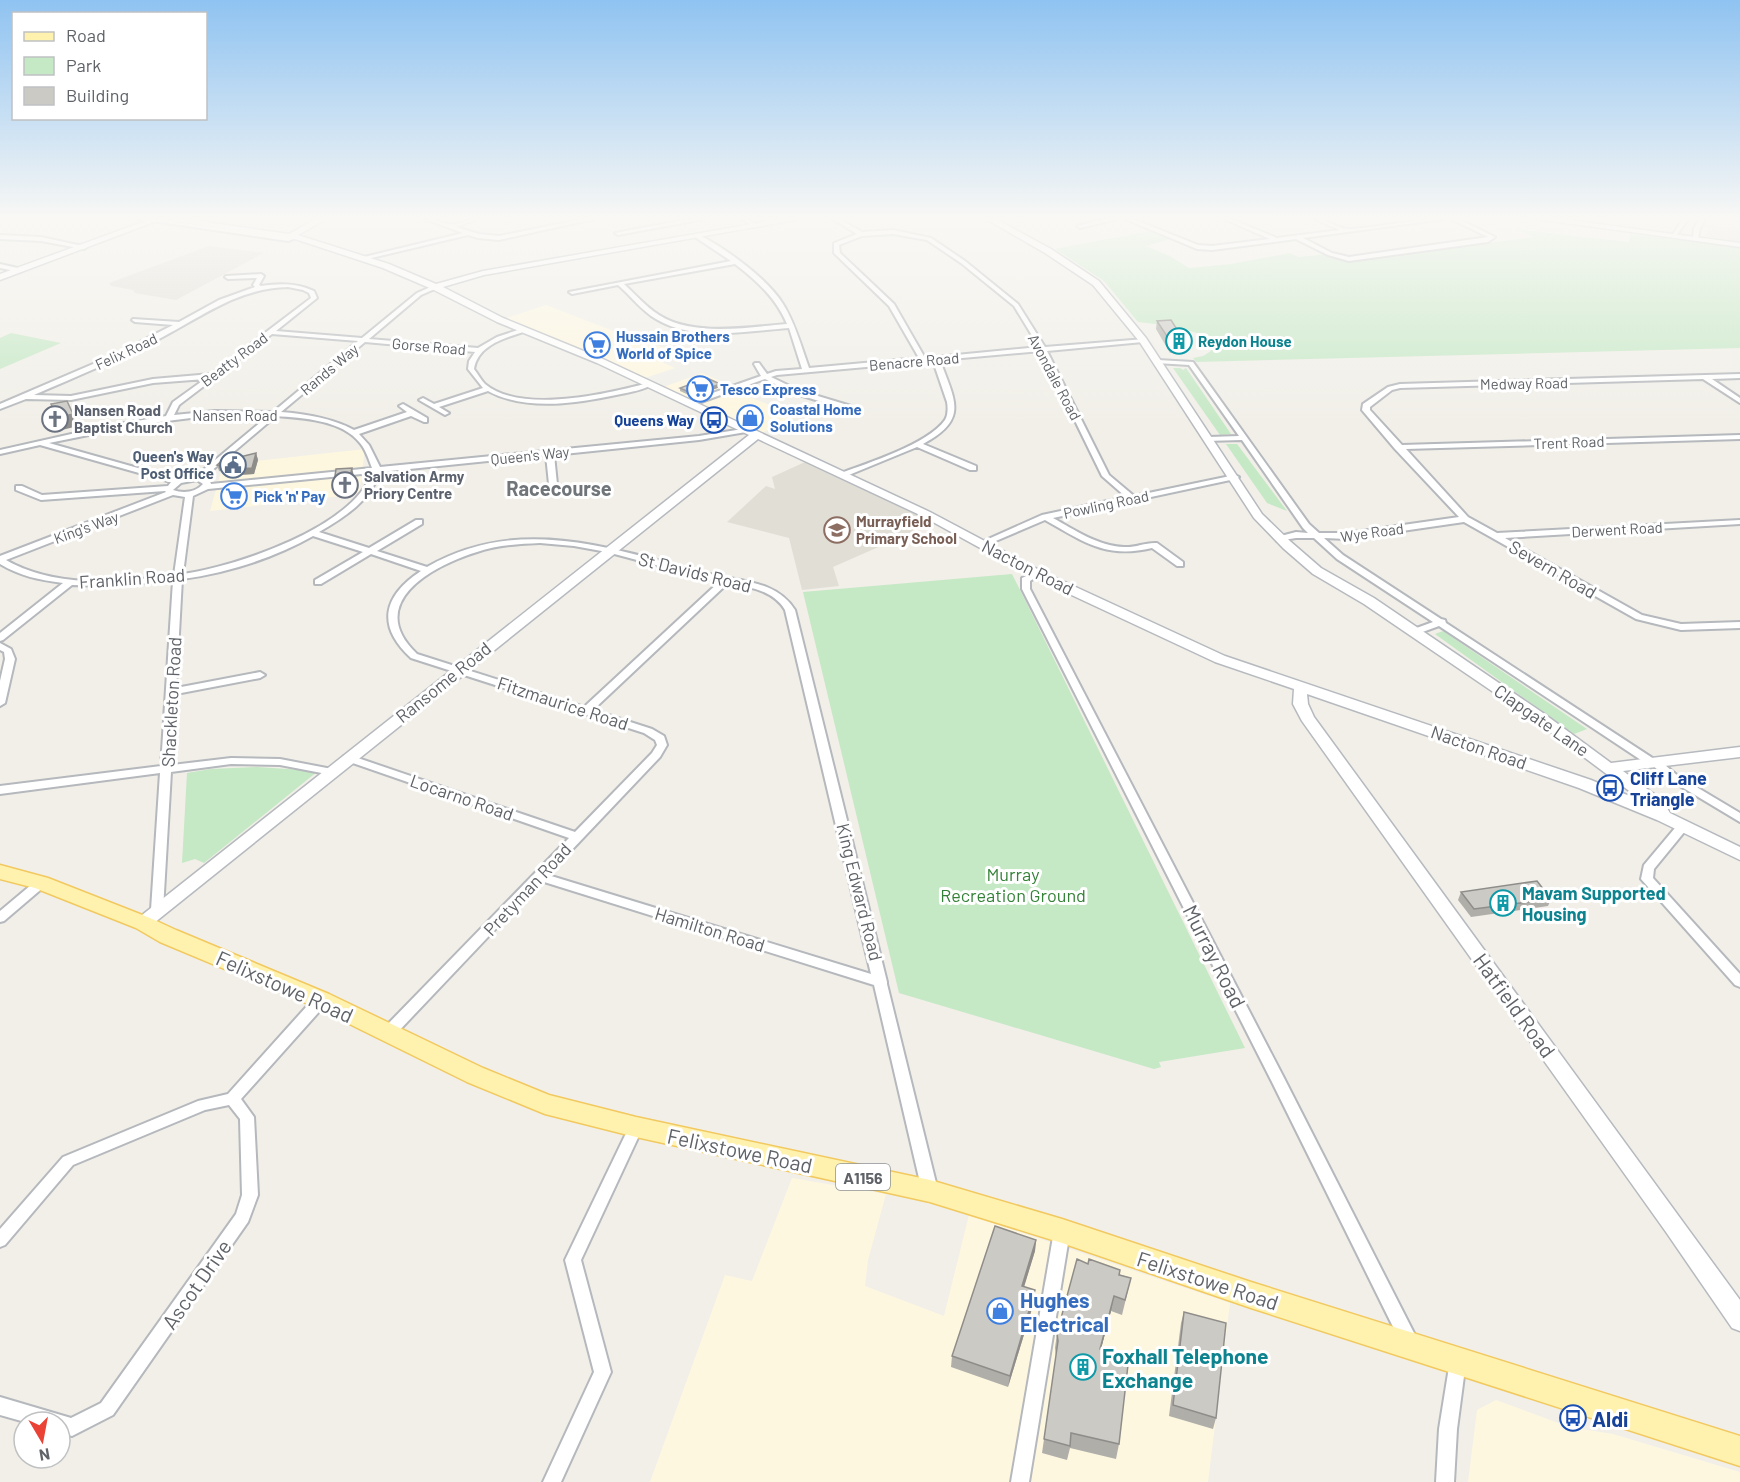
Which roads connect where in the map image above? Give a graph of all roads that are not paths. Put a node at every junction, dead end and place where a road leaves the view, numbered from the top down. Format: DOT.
graph roads {
  1 [pos="260,288"];
  2 [pos="302,288"];
  3 [pos="432,288"];
  4 [pos="437,288"];
  5 [pos="592,288"];
  6 [pos="625,288"];
  7 [pos="766,288"];
  8 [pos="874,288"];
  9 [pos="995,288"];
  10 [pos="1100,288"];
  11 [pos="572,292"];
  12 [pos="135,320"];
  13 [pos="182,324"];
  14 [pos="790,326"];
  15 [pos="524,330"];
  16 [pos="271,332"];
  17 [pos="363,340"];
  18 [pos="1143,340"];
  19 [pos="1043,349"];
  20 [pos="479,350"];
  21 [pos="936,359"];
  22 [pos="923,360"];
  23 [pos="1158,362"];
  24 [pos="757,364"];
  25 [pos="806,370"];
  26 [pos="211,376"];
  27 [pos="1740,376"];
  28 [pos="764,377"];
  29 [pos="1706,378"];
  30 [pos="648,385"];
  31 [pos="487,389"];
  32 [pos="24,397"];
  33 [pos="423,400"];
  34 [pos="1740,401"];
  35 [pos="690,404"];
  36 [pos="403,406"];
  37 [pos="435,406"];
  38 [pos="0,407"];
  39 [pos="848,408"];
  40 [pos="445,412"];
  41 [pos="412,413"];
  42 [pos="276,414"];
  43 [pos="169,417"];
  44 [pos="424,420"];
  45 [pos="353,433"];
  46 [pos="749,436"];
  47 [pos="1740,437"];
  48 [pos="1243,438"];
  49 [pos="1209,439"];
  50 [pos="40,443"];
  51 [pos="918,444"];
  52 [pos="1398,447"];
  53 [pos="0,452"];
  54 [pos="550,453"];
  55 [pos="973,468"];
  56 [pos="377,470"];
  57 [pos="844,475"];
  58 [pos="1234,477"];
  59 [pos="198,478"];
  60 [pos="178,482"];
  61 [pos="553,484"];
  62 [pos="206,487"];
  63 [pos="19,488"];
  64 [pos="170,491"];
  65 [pos="189,494"];
  66 [pos="1132,498"];
  67 [pos="1045,517"];
  68 [pos="1465,519"];
  69 [pos="419,522"];
  70 [pos="1740,522"];
  71 [pos="314,533"];
  72 [pos="1495,536"];
  73 [pos="1317,537"];
  74 [pos="1280,539"];
  75 [pos="981,544"];
  76 [pos="609,549"];
  77 [pos="370,551"];
  78 [pos="0,559"];
  79 [pos="1179,564"];
  80 [pos="427,570"];
  81 [pos="1037,574"];
  82 [pos="178,577"];
  83 [pos="725,581"];
  84 [pos="70,582"];
  85 [pos="318,582"];
  86 [pos="781,596"];
  87 [pos="1442,622"];
  88 [pos="1740,626"];
  89 [pos="1414,632"];
  90 [pos="0,638"];
  91 [pos="0,646"];
  92 [pos="458,670"];
  93 [pos="260,675"];
  94 [pos="1301,688"];
  95 [pos="172,692"];
  96 [pos="0,703"];
  97 [pos="586,711"];
  98 [pos="662,745"];
  99 [pos="1740,752"];
  100 [pos="348,758"];
  101 [pos="1653,762"];
  102 [pos="168,767"];
  103 [pos="1608,768"];
  104 [pos="332,772"];
  105 [pos="0,790"];
  106 [pos="1664,816"];
  107 [pos="1740,818"];
  108 [pos="1684,825"];
  109 [pos="576,836"];
  110 [pos="1740,854"];
  111 [pos="0,872"];
  112 [pos="538,876"];
  113 [pos="41,883"];
  114 [pos="150,916"];
  115 [pos="0,918"];
  116 [pos="881,982"];
  117 [pos="1740,982"];
  118 [pos="321,1000"];
  119 [pos="389,1032"];
  120 [pos="232,1099"];
  121 [pos="636,1127"];
  122 [pos="930,1191"];
  123 [pos="1062,1231"];
  124 [pos="0,1240"];
  125 [pos="1740,1320"];
  126 [pos="1411,1346"];
  127 [pos="1458,1361"];
  128 [pos="72,1427"];
  129 [pos="1740,1451"];
  130 [pos="552,1482"];
  131 [pos="1020,1482"];
  132 [pos="1445,1482"];
  1 -- 13 [label="street, Felix Road"];
  2 -- 16 [label="street, Beatty Road"];
  3 -- 17 [label="street, Rands Way"];
  4 -- 15 [label="street, Nacton Road"];
  5 -- 11 [label="street"];
  6 -- 14 [label="street"];
  7 -- 14 [label="street"];
  8 -- 22 [label="street"];
  9 -- 19 [label="street, Avondale Road"];
  10 -- 18 [label="street, Clapgate Lane"];
  12 -- 13 [label="street"];
  13 -- 32 [label="street, Felix Road"];
  14 -- 25 [label="street"];
  15 -- 20 [label="street"];
  15 -- 30 [label="street, Nacton Road"];
  16 -- 17 [label="street, Gorse Road"];
  16 -- 26 [label="street, Beatty Road"];
  17 -- 20 [label="street, Gorse Road"];
  17 -- 42 [label="street, Rands Way"];
  18 -- 19 [label="street, Benacre Road"];
  18 -- 23 [label="street, Clapgate Lane"];
  19 -- 21 [label="street, Benacre Road"];
  19 -- 66 [label="street, Avondale Road"];
  20 -- 31 [label="street"];
  21 -- 22 [label="street, Benacre Road"];
  21 -- 51 [label="street"];
  22 -- 25 [label="street, Benacre Road"];
  23 -- 48 [label="street, Clapgate Lane"];
  23 -- 49 [label="street, Clapgate Lane"];
  24 -- 28 [label="street"];
  25 -- 28 [label="street, Benacre Road"];
  26 -- 32 [label="street"];
  26 -- 43 [label="street, Beatty Road"];
  27 -- 29 [label="street, Medway Road"];
  28 -- 35 [label="street, Benacre Road"];
  28 -- 39 [label="street"];
  29 -- 34 [label="street"];
  29 -- 52 [label="street, Medway Road"];
  30 -- 31 [label="street"];
  30 -- 35 [label="street, Nacton Road"];
  31 -- 37 [label="street"];
  32 -- 38 [label="street, Felix Road"];
  33 -- 37 [label="street"];
  35 -- 46 [label="street, Nacton Road"];
  36 -- 41 [label="street"];
  37 -- 40 [label="street"];
  41 -- 44 [label="street"];
  41 -- 45 [label="street"];
  42 -- 43 [label="street, Nansen Road"];
  42 -- 45 [label="street, Nansen Road"];
  42 -- 59 [label="street, Rands Way"];
  43 -- 50 [label="street, Nansen Road"];
  45 -- 56 [label="street"];
  46 -- 54 [label="street, Queen's Way"];
  46 -- 57 [label="street, Nacton Road"];
  46 -- 76 [label="street, Ransome Road"];
  47 -- 52 [label="street, Trent Road"];
  48 -- 49 [label="street"];
  48 -- 73 [label="street, Clapgate Lane"];
  49 -- 58 [label="street, Clapgate Lane"];
  50 -- 53 [label="street, Nansen Road"];
  50 -- 60 [label="street"];
  51 -- 55 [label="street"];
  51 -- 57 [label="street"];
  52 -- 68 [label="street, Severn Road"];
  54 -- 56 [label="street, Queen's Way"];
  54 -- 61 [label="street"];
  56 -- 62 [label="street, Queen's Way"];
  56 -- 71 [label="street, Franklin Road"];
  57 -- 75 [label="street, Nacton Road"];
  58 -- 66 [label="street, Powling Road"];
  58 -- 74 [label="street, Clapgate Lane"];
  59 -- 60 [label="street"];
  59 -- 62 [label="street"];
  60 -- 64 [label="street"];
  62 -- 65 [label="street, Queen's Way"];
  63 -- 64 [label="street"];
  64 -- 65 [label="street"];
  64 -- 78 [label="street, King's Way"];
  65 -- 82 [label="street, Shackleton Road"];
  66 -- 67 [label="street, Powling Road"];
  67 -- 75 [label="street, Powling Road"];
  67 -- 79 [label="street"];
  68 -- 72 [label="street, Severn Road"];
  68 -- 73 [label="street, Wye Road"];
  69 -- 77 [label="street"];
  70 -- 72 [label="street, Derwent Road"];
  71 -- 77 [label="street"];
  71 -- 82 [label="street, Franklin Road"];
  72 -- 88 [label="street, Severn Road"];
  73 -- 74 [label="street, Wye Road"];
  73 -- 87 [label="street, Clapgate Lane"];
  74 -- 89 [label="street, Clapgate Lane"];
  75 -- 81 [label="street, Nacton Road"];
  76 -- 80 [label="street, St Davids Road"];
  76 -- 83 [label="street, St Davids Road"];
  76 -- 92 [label="street, Ransome Road"];
  77 -- 80 [label="street"];
  77 -- 85 [label="street"];
  78 -- 84 [label="street, Franklin Road"];
  80 -- 92 [label="street, Fitzmaurice Road"];
  81 -- 94 [label="street, Nacton Road"];
  81 -- 126 [label="street, Murray Road"];
  82 -- 84 [label="street, Franklin Road"];
  82 -- 95 [label="street, Shackleton Road"];
  83 -- 86 [label="street, St Davids Road"];
  83 -- 97 [label="street"];
  84 -- 90 [label="street"];
  86 -- 116 [label="street, King Edward Road"];
  87 -- 89 [label="street"];
  87 -- 101 [label="street, Clapgate Lane"];
  89 -- 103 [label="street, Clapgate Lane"];
  91 -- 96 [label="street"];
  92 -- 97 [label="street, Fitzmaurice Road"];
  92 -- 100 [label="street, Ransome Road"];
  93 -- 95 [label="street"];
  94 -- 106 [label="street, Nacton Road"];
  94 -- 125 [label="street, Hatfield Road"];
  95 -- 102 [label="street, Shackleton Road"];
  97 -- 98 [label="street, Fitzmaurice Road"];
  98 -- 109 [label="street, Pretyman Road"];
  99 -- 101 [label="street"];
  100 -- 104 [label="street, Ransome Road"];
  100 -- 109 [label="street, Locarno Road"];
  101 -- 103 [label="street"];
  101 -- 107 [label="street"];
  102 -- 104 [label="street"];
  102 -- 105 [label="street"];
  102 -- 114 [label="street, Shackleton Road"];
  103 -- 106 [label="street, Clapgate Lane"];
  104 -- 114 [label="street, Ransome Road"];
  106 -- 108 [label="street, Nacton Road"];
  108 -- 110 [label="street, Nacton Road"];
  108 -- 117 [label="street"];
  109 -- 112 [label="street, Pretyman Road"];
  111 -- 113 [label="main road, Felixstowe Road / A1156"];
  112 -- 116 [label="street, Hamilton Road"];
  112 -- 119 [label="street, Pretyman Road"];
  113 -- 114 [label="main road, Felixstowe Road / A1156"];
  113 -- 115 [label="street"];
  114 -- 118 [label="main road, Felixstowe Road / A1156"];
  116 -- 122 [label="street, King Edward Road"];
  118 -- 119 [label="main road, Felixstowe Road / A1156"];
  118 -- 120 [label="street"];
  119 -- 121 [label="main road, Felixstowe Road / A1156"];
  120 -- 124 [label="street"];
  120 -- 128 [label="street, Ascot Drive"];
  121 -- 122 [label="main road, Felixstowe Road / A1156"];
  121 -- 130 [label="street"];
  122 -- 123 [label="main road, Felixstowe Road / A1156"];
  123 -- 126 [label="main road, Felixstowe Road / A1156"];
  123 -- 131 [label="street"];
  126 -- 127 [label="main road, Felixstowe Road / A1156"];
  127 -- 129 [label="main road, Felixstowe Road / A1156"];
  127 -- 132 [label="street"];
}
